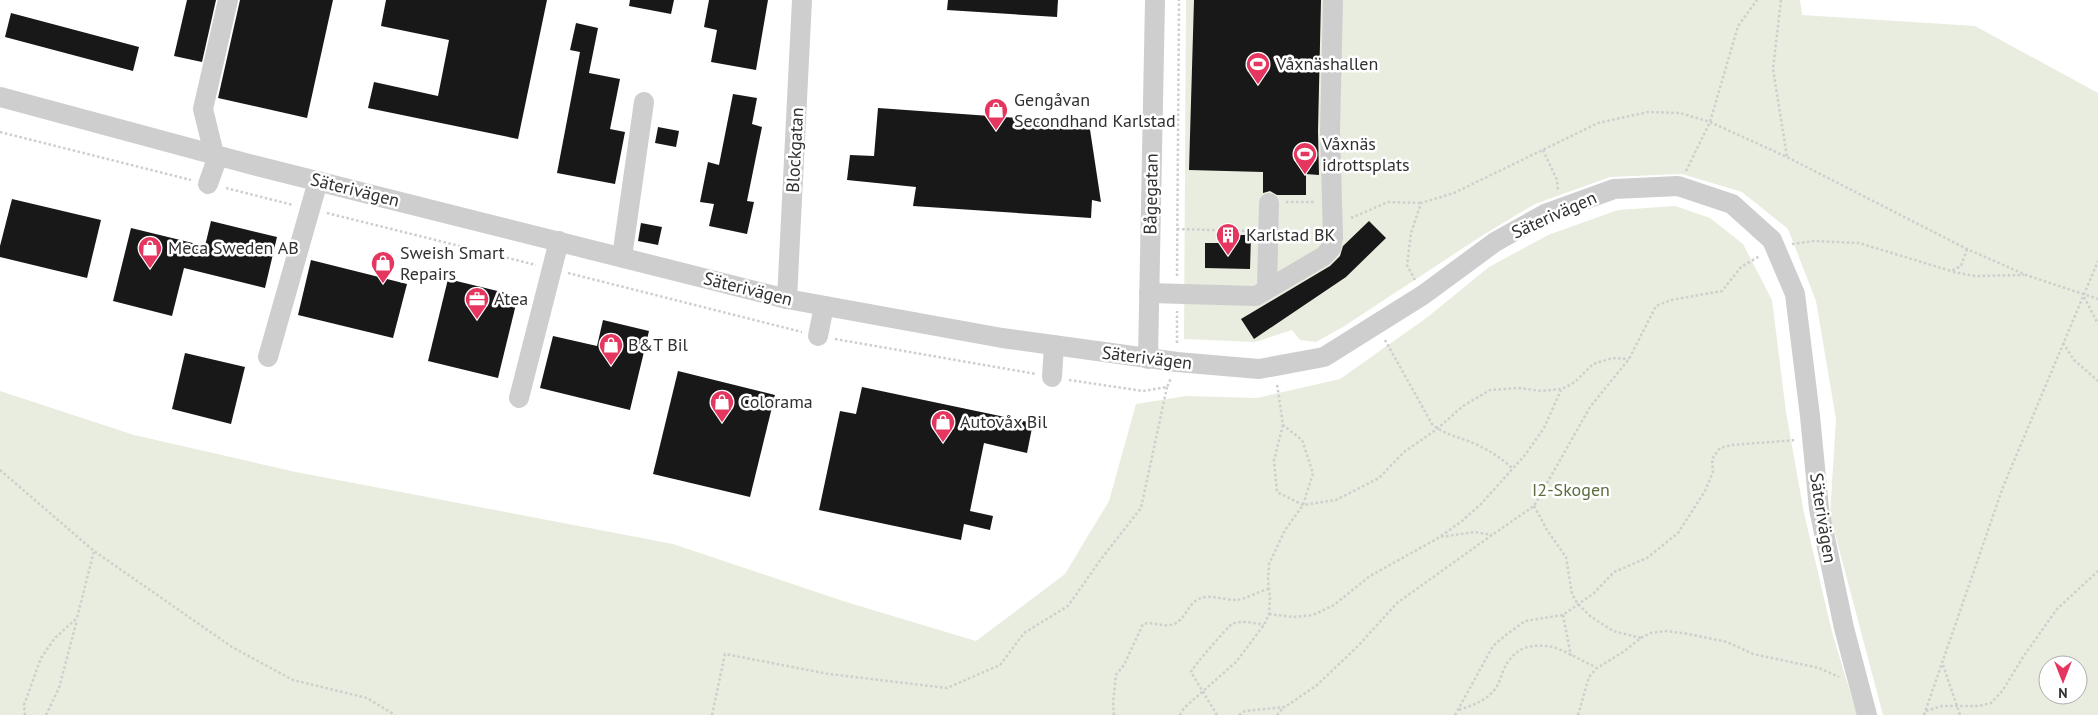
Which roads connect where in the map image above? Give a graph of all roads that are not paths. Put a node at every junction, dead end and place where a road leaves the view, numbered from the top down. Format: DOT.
graph roads {
  1 [pos="228,0"];
  2 [pos="802,0"];
  3 [pos="1155,0"];
  4 [pos="1333,0"];
  5 [pos="0,97"];
  6 [pos="644,102"];
  7 [pos="216,155"];
  8 [pos="318,181"];
  9 [pos="208,184"];
  10 [pos="1269,202"];
  11 [pos="559,241"];
  12 [pos="622,257"];
  13 [pos="1267,289"];
  14 [pos="1149,292"];
  15 [pos="787,299"];
  16 [pos="824,306"];
  17 [pos="818,336"];
  18 [pos="1054,345"];
  19 [pos="268,357"];
  20 [pos="1148,359"];
  21 [pos="1052,377"];
  22 [pos="519,398"];
  23 [pos="1867,715"];
  1 -- 7 [label="street"];
  2 -- 15 [label="street, Blockgatan"];
  3 -- 14 [label="street, Bågegatan"];
  4 -- 13 [label="street"];
  5 -- 7 [label="street, Säterivägen"];
  6 -- 12 [label="street"];
  7 -- 8 [label="street, Säterivägen"];
  7 -- 9 [label="street"];
  8 -- 11 [label="street, Säterivägen"];
  8 -- 19 [label="street"];
  10 -- 13 [label="street"];
  11 -- 12 [label="street, Säterivägen"];
  11 -- 22 [label="street"];
  12 -- 15 [label="street, Säterivägen"];
  13 -- 14 [label="street"];
  14 -- 20 [label="street, Bågegatan"];
  15 -- 16 [label="street, Säterivägen"];
  16 -- 17 [label="street"];
  16 -- 18 [label="street, Säterivägen"];
  18 -- 20 [label="street, Säterivägen"];
  18 -- 21 [label="street"];
  20 -- 23 [label="street, Säterivägen"];
}
